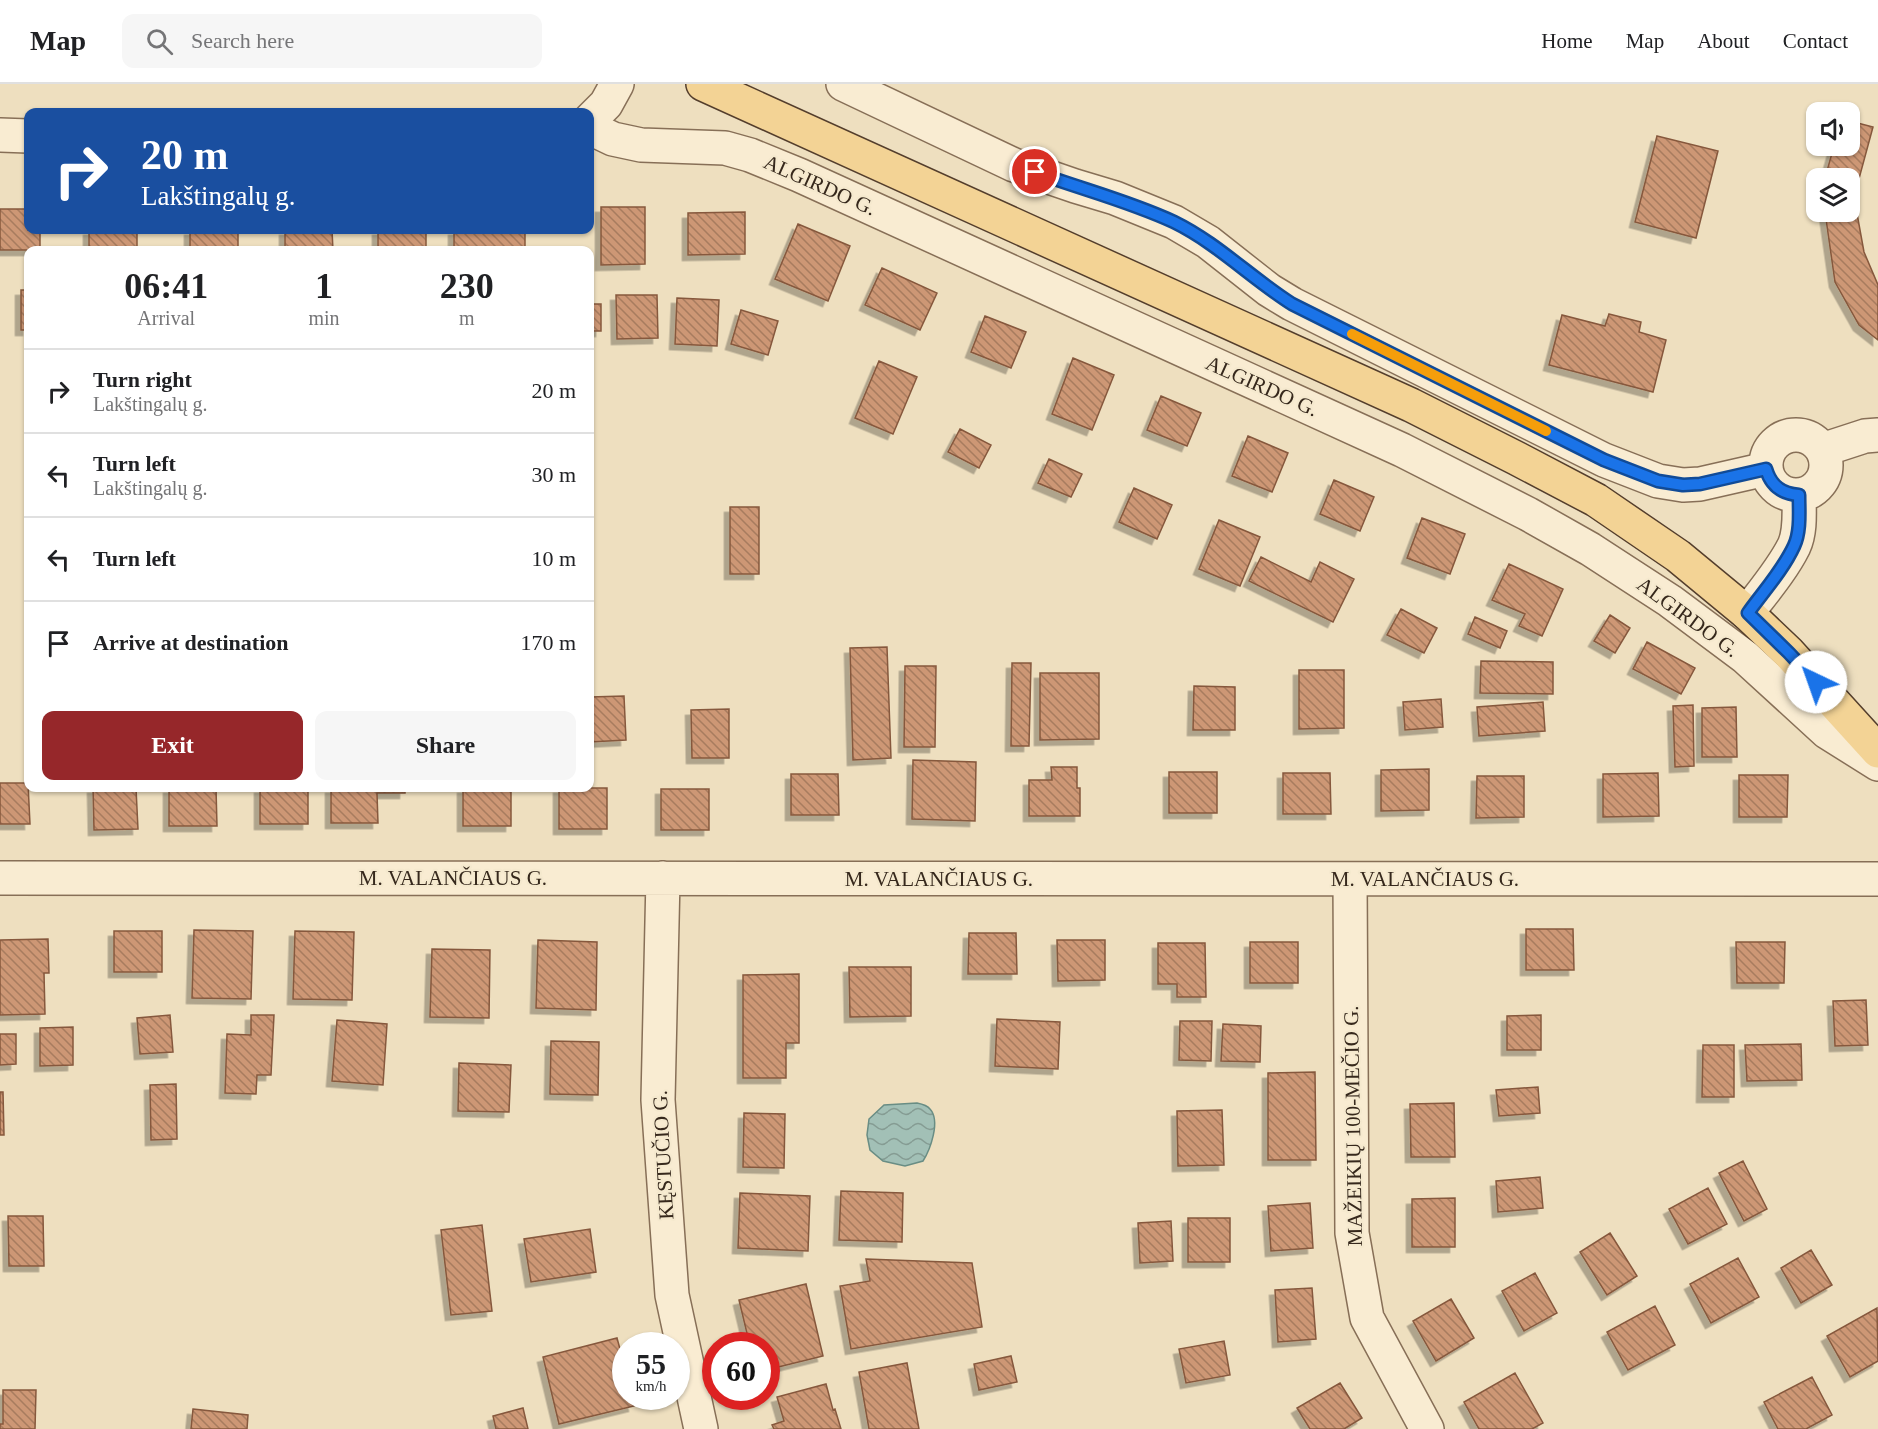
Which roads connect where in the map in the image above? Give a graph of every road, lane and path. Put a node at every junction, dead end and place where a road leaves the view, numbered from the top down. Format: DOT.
graph roads {
  1 [pos="617,84"];
  2 [pos="703,84"];
  3 [pos="843,84"];
  4 [pos="594,116"];
  5 [pos="594,130"];
  6 [pos="0,135"];
  7 [pos="24,136"];
  8 [pos="1878,435"];
  9 [pos="1822,450"];
  10 [pos="1766,469"];
  11 [pos="1799,495"];
  12 [pos="1748,613"];
  13 [pos="1878,751"];
  14 [pos="1878,764"];
  15 [pos="0,878"];
  16 [pos="663,878"];
  17 [pos="1350,879"];
  18 [pos="1878,879"];
  19 [pos="701,1429"];
  20 [pos="1427,1429"];
  1 -- 4 [label="street"];
  2 -- 12 [label="main road, ALGIRDO G."];
  3 -- 10 [label="street"];
  5 -- 14 [label="street, ALGIRDO G."];
  6 -- 7 [label="street"];
  8 -- 9 [label="street"];
  9 -- 10 [label="street"];
  9 -- 11 [label="street"];
  10 -- 11 [label="street"];
  11 -- 12 [label="street"];
  12 -- 13 [label="main road, ALGIRDO G."];
  15 -- 16 [label="street, M. VALANČIAUS G."];
  16 -- 17 [label="street, M. VALANČIAUS G."];
  16 -- 19 [label="street, KĘSTUČIO G."];
  17 -- 18 [label="street, M. VALANČIAUS G."];
  17 -- 20 [label="street, MAŽEIKIŲ 100-MEČIO G."];
}
